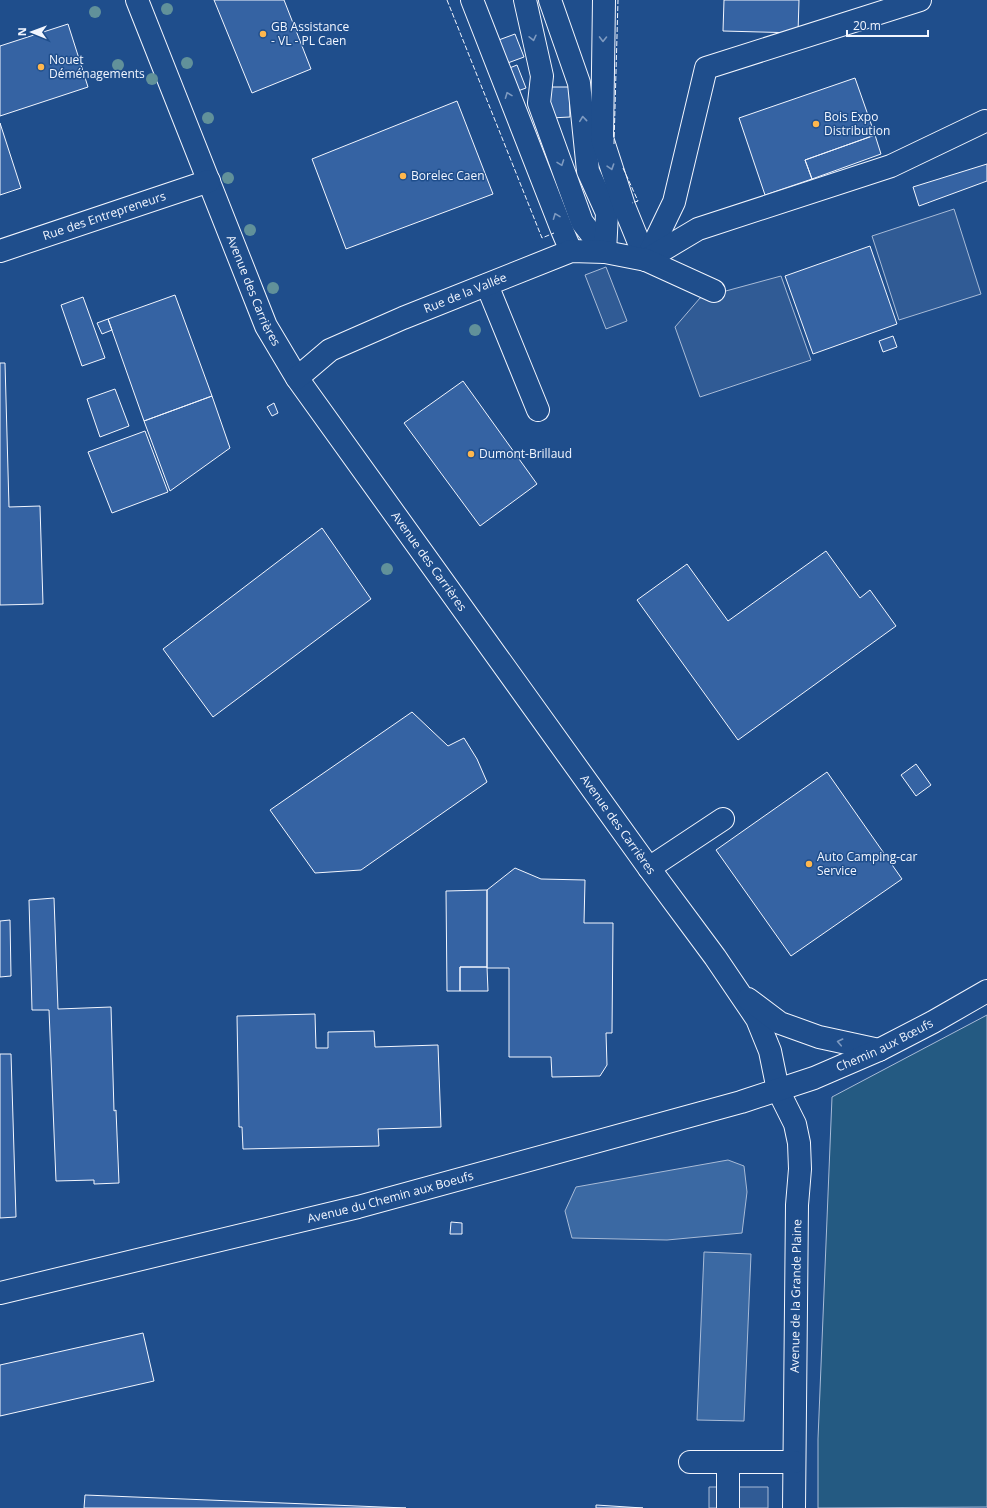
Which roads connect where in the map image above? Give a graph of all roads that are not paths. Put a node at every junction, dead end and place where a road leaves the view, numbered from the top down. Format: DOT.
graph roads {
  1 [pos="137,0"];
  2 [pos="472,0"];
  3 [pos="525,0"];
  4 [pos="550,0"];
  5 [pos="604,0"];
  6 [pos="920,0"];
  7 [pos="985,121"];
  8 [pos="209,181"];
  9 [pos="0,251"];
  10 [pos="571,251"];
  11 [pos="605,252"];
  12 [pos="646,260"];
  13 [pos="487,285"];
  14 [pos="714,291"];
  15 [pos="298,378"];
  16 [pos="538,410"];
  17 [pos="723,819"];
  18 [pos="649,868"];
  19 [pos="736,989"];
  20 [pos="987,992"];
  21 [pos="878,1050"];
  22 [pos="778,1090"];
  23 [pos="0,1293"];
  24 [pos="690,1462"];
  25 [pos="728,1462"];
  26 [pos="794,1462"];
  27 [pos="728,1508"];
  28 [pos="794,1508"];
  1 -- 8 [label="street, Avenue des Carrières"];
  10 -- 2 [label="street, one-way"];
  3 -- 11 [label="street, one-way"];
  11 -- 4 [label="street, one-way"];
  5 -- 12 [label="street, one-way"];
  6 -- 12 [label="street"];
  7 -- 12 [label="street"];
  8 -- 9 [label="street, Rue des Entrepreneurs"];
  8 -- 15 [label="street, Avenue des Carrières"];
  10 -- 11 [label="street, Rue de la Vallée"];
  10 -- 13 [label="street, Rue de la Vallée"];
  11 -- 12 [label="street, Rue de la Vallée"];
  12 -- 14 [label="street, Rue de la Vallée"];
  13 -- 15 [label="street, Rue de la Vallée"];
  13 -- 16 [label="street"];
  15 -- 18 [label="street, Avenue des Carrières"];
  17 -- 18 [label="street"];
  18 -- 19 [label="street, Avenue des Carrières"];
  21 -- 19 [label="street, one-way"];
  19 -- 22 [label="street, Avenue des Carrières"];
  20 -- 21 [label="street, Chemin aux Bœufs"];
  21 -- 22 [label="street, Chemin aux Bœufs"];
  22 -- 23 [label="street, Avenue du Chemin aux Boeufs"];
  22 -- 26 [label="street, Avenue de la Grande Plaine"];
  24 -- 25 [label="street"];
  25 -- 26 [label="street"];
  25 -- 27 [label="street"];
  26 -- 28 [label="street, Avenue de la Grande Plaine"];
}
